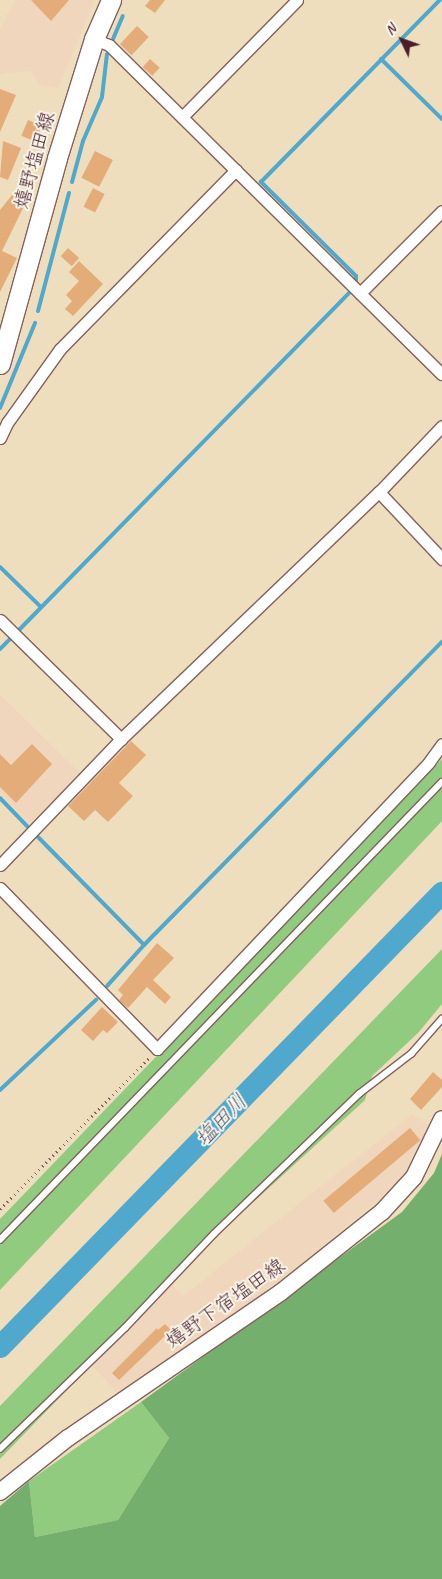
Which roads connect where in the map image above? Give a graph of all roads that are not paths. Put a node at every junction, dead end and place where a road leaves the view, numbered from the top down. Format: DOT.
graph roads {
  1 [pos="111,0"];
  2 [pos="297,0"];
  3 [pos="94,39"];
  4 [pos="182,118"];
  5 [pos="236,170"];
  6 [pos="442,211"];
  7 [pos="359,292"];
  8 [pos="0,364"];
  9 [pos="442,374"];
  10 [pos="442,426"];
  11 [pos="0,438"];
  12 [pos="379,492"];
  13 [pos="442,559"];
  14 [pos="0,620"];
  15 [pos="121,739"];
  16 [pos="442,744"];
  17 [pos="442,782"];
  18 [pos="0,865"];
  19 [pos="0,888"];
  20 [pos="442,1019"];
  21 [pos="442,1119"];
  22 [pos="0,1240"];
  23 [pos="0,1449"];
  24 [pos="0,1492"];
  1 -- 3 [label="main road, 嬉野塩田線"];
  2 -- 4 [label="street"];
  3 -- 4 [label="street"];
  3 -- 8 [label="main road, 嬉野塩田線"];
  4 -- 5 [label="street"];
  5 -- 7 [label="street"];
  5 -- 11 [label="street"];
  6 -- 7 [label="street"];
  7 -- 9 [label="street"];
  10 -- 12 [label="street"];
  12 -- 13 [label="street"];
  12 -- 15 [label="street"];
  14 -- 15 [label="street"];
  15 -- 18 [label="street"];
  16 -- 19 [label="street"];
  17 -- 22 [label="lane"];
  20 -- 23 [label="lane"];
  21 -- 24 [label="main road, 嬉野下宿塩田線"];
}
